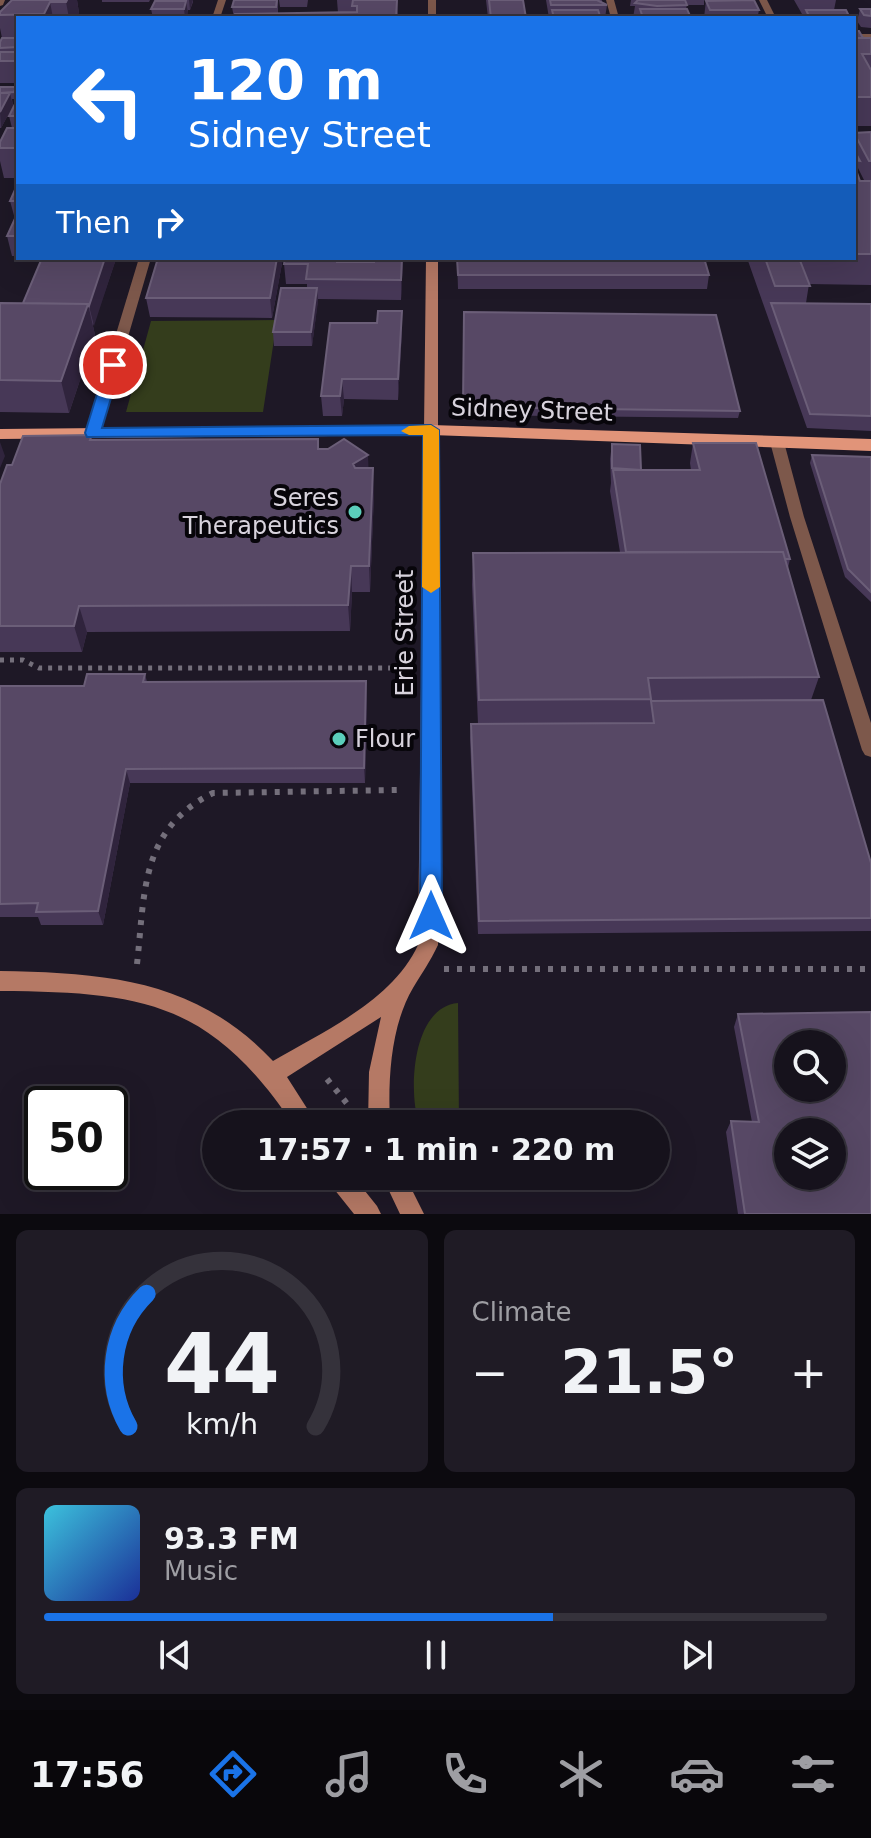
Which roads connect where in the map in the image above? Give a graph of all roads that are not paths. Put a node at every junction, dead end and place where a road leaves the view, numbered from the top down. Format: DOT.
graph roads {
  1 [pos="144,260"];
  2 [pos="432,260"];
  3 [pos="431,430"];
  4 [pos="93,433"];
  5 [pos="0,434"];
  6 [pos="777,442"];
  7 [pos="871,445"];
  8 [pos="871,750"];
  9 [pos="411,977"];
  10 [pos="0,981"];
  11 [pos="272,1074"];
  12 [pos="296,1110"];
  13 [pos="379,1110"];
  14 [pos="349,1190"];
  15 [pos="400,1190"];
  16 [pos="369,1214"];
  17 [pos="412,1214"];
  1 -- 4 [label="street"];
  2 -- 3 [label="main road, Erie Street"];
  3 -- 4 [label="main road, Sidney Street"];
  3 -- 6 [label="main road, Sidney Street"];
  3 -- 9 [label="main road, Erie Street"];
  4 -- 5 [label="main road, Sidney Street"];
  6 -- 7 [label="main road, Sidney Street"];
  6 -- 8 [label="street"];
  9 -- 11 [label="main road"];
  9 -- 13 [label="main road, Erie Street"];
  10 -- 11 [label="main road"];
  11 -- 12 [label="main road"];
  14 -- 16 [label="main road"];
  15 -- 17 [label="main road"];
}
